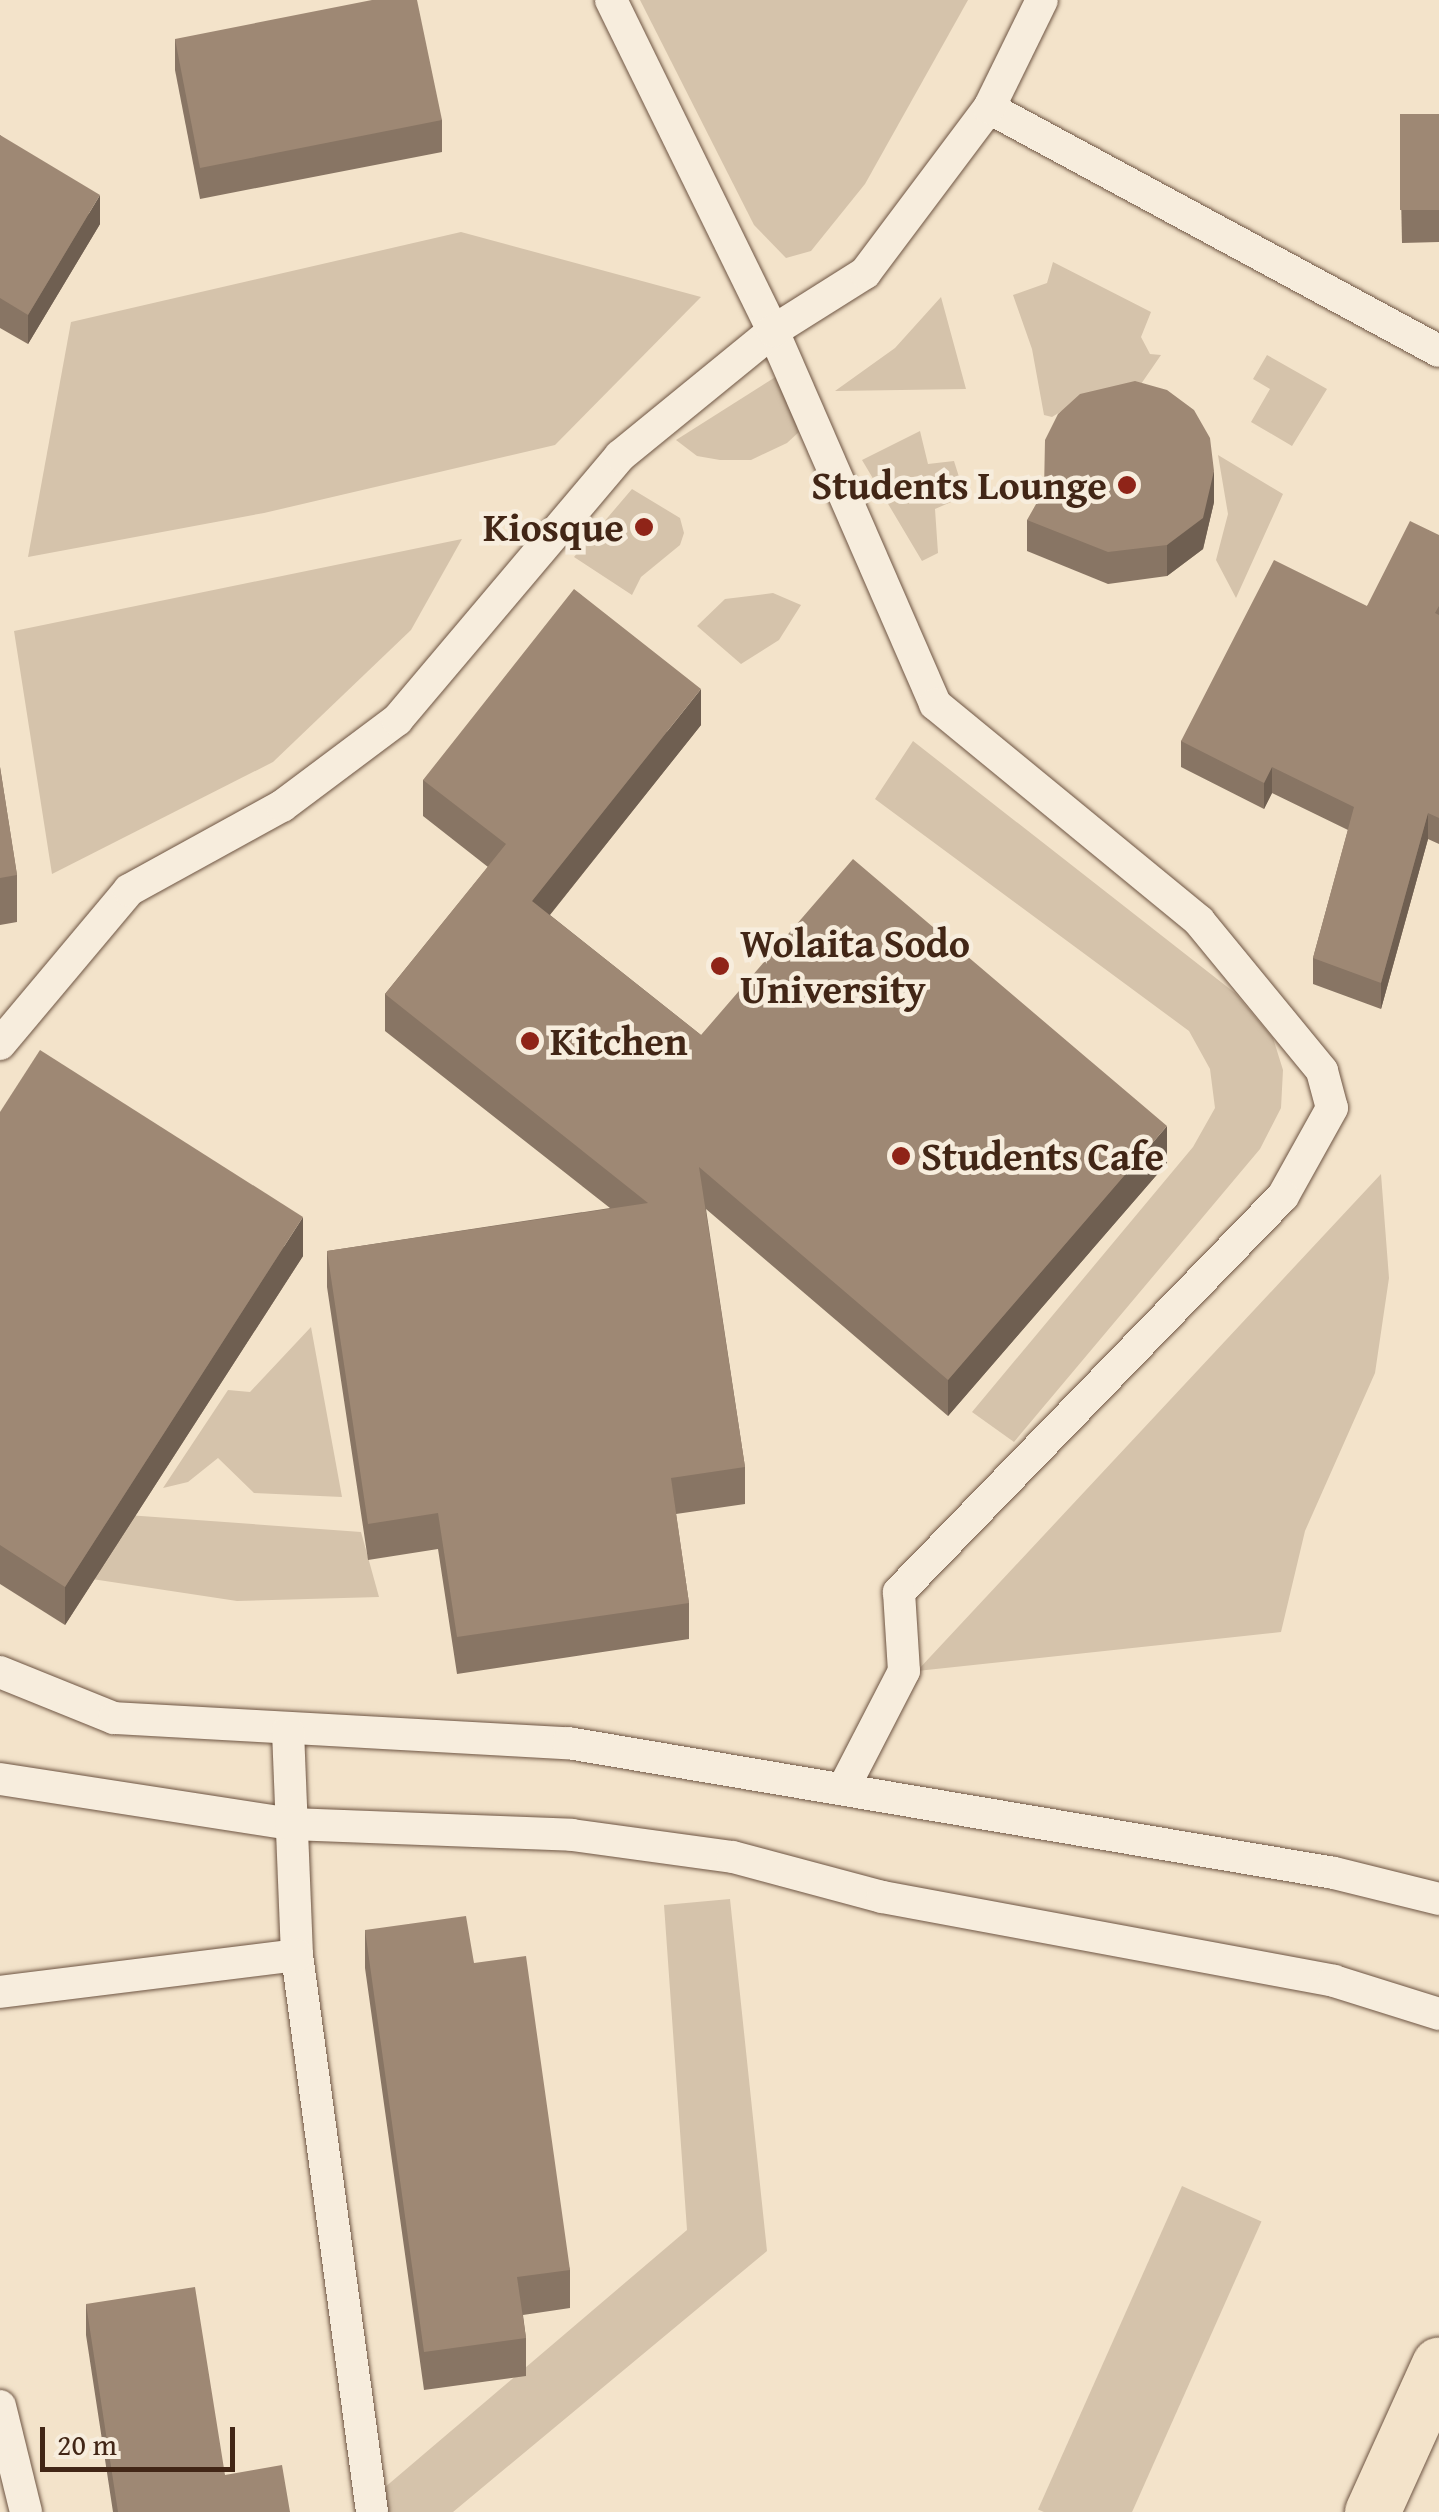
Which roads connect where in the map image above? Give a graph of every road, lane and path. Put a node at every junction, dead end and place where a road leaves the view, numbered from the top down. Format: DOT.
graph roads {
  1 [pos="611,0"];
  2 [pos="1042,0"];
  3 [pos="989,108"];
  4 [pos="773,331"];
  5 [pos="1439,351"];
  6 [pos="0,1044"];
  7 [pos="0,1672"];
  8 [pos="288,1731"];
  9 [pos="0,1779"];
  10 [pos="844,1788"];
  11 [pos="291,1824"];
  12 [pos="1439,1899"];
  13 [pos="296,1955"];
  14 [pos="0,1992"];
  15 [pos="1439,2014"];
  16 [pos="1439,2364"];
  17 [pos="0,2406"];
  18 [pos="26,2512"];
  19 [pos="372,2512"];
  20 [pos="1372,2512"];
  1 -- 4 [label="lane"];
  2 -- 3 [label="lane"];
  3 -- 4 [label="lane"];
  3 -- 5 [label="lane"];
  4 -- 6 [label="lane"];
  4 -- 10 [label="lane"];
  7 -- 8 [label="lane"];
  8 -- 10 [label="lane"];
  8 -- 11 [label="lane"];
  9 -- 11 [label="lane"];
  10 -- 12 [label="lane"];
  11 -- 13 [label="lane"];
  11 -- 15 [label="lane"];
  13 -- 14 [label="lane"];
  13 -- 19 [label="lane"];
  16 -- 20 [label="highway"];
  17 -- 18 [label="lane"];
}
